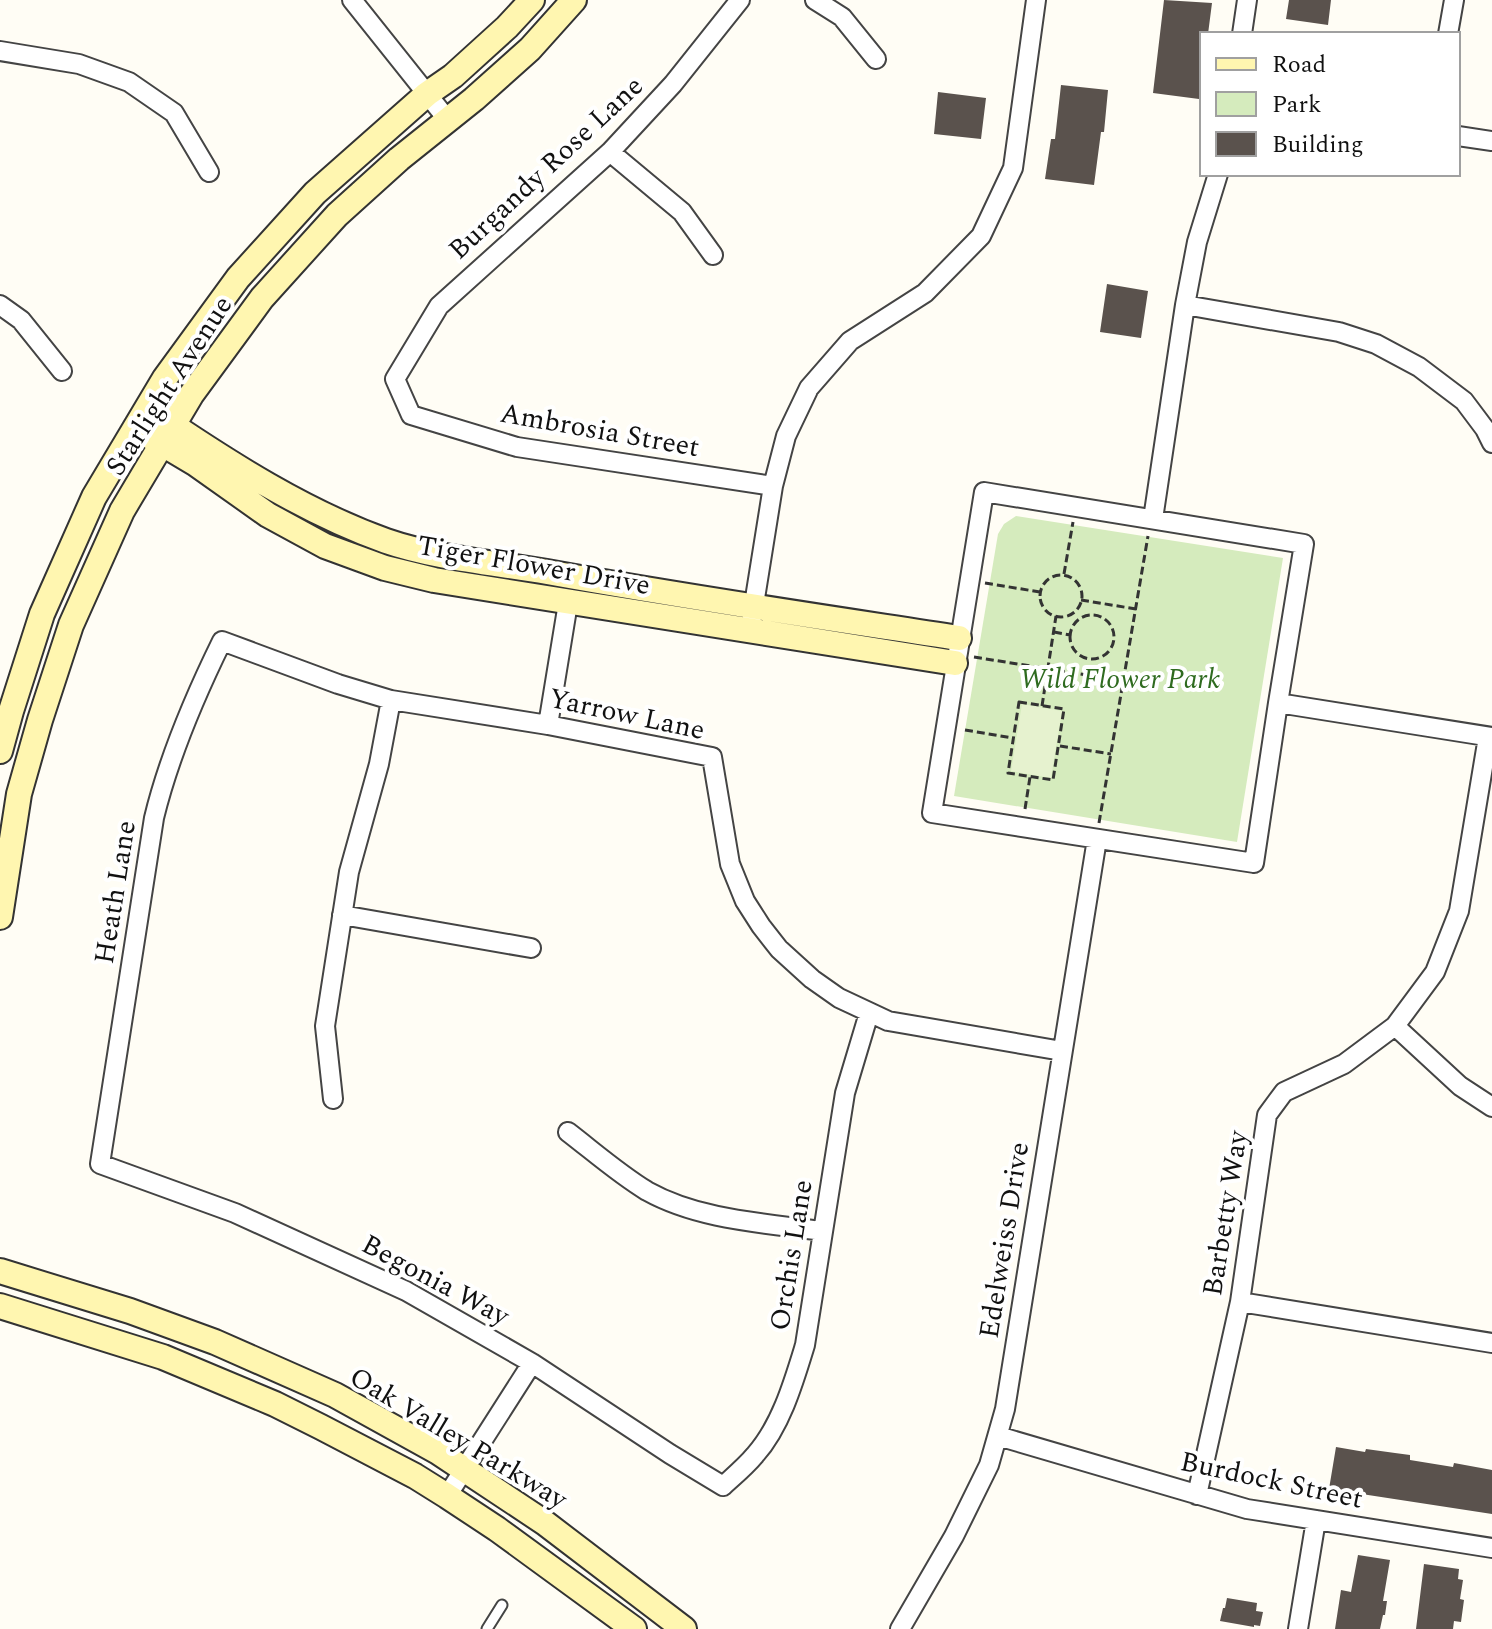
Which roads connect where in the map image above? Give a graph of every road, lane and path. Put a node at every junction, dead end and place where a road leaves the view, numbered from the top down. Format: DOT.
graph roads {
  1 [pos="352,0"];
  2 [pos="532,0"];
  3 [pos="574,0"];
  4 [pos="740,0"];
  5 [pos="815,0"];
  6 [pos="1036,0"];
  7 [pos="1247,0"];
  8 [pos="1454,0"];
  9 [pos="1242,32"];
  10 [pos="1448,32"];
  11 [pos="0,51"];
  12 [pos="876,59"];
  13 [pos="427,94"];
  14 [pos="447,119"];
  15 [pos="1460,136"];
  16 [pos="1492,141"];
  17 [pos="610,152"];
  18 [pos="209,172"];
  19 [pos="1217,176"];
  20 [pos="713,255"];
  21 [pos="0,305"];
  22 [pos="1185,305"];
  23 [pos="62,371"];
  24 [pos="395,379"];
  25 [pos="142,418"];
  26 [pos="167,435"];
  27 [pos="1492,443"];
  28 [pos="773,486"];
  29 [pos="1076,507"];
  30 [pos="1150,527"];
  31 [pos="1064,575"];
  32 [pos="970,580"];
  33 [pos="1040,592"];
  34 [pos="1081,600"];
  35 [pos="568,603"];
  36 [pos="1136,609"];
  37 [pos="1056,616"];
  38 [pos="752,618"];
  39 [pos="1054,632"];
  40 [pos="1070,635"];
  41 [pos="222,641"];
  42 [pos="957,652"];
  43 [pos="1048,668"];
  44 [pos="1124,681"];
  45 [pos="391,700"];
  46 [pos="1278,703"];
  47 [pos="1042,706"];
  48 [pos="548,725"];
  49 [pos="965,730"];
  50 [pos="1490,737"];
  51 [pos="1013,738"];
  52 [pos="1058,745"];
  53 [pos="0,751"];
  54 [pos="1111,754"];
  55 [pos="1030,777"];
  56 [pos="10,792"];
  57 [pos="1022,827"];
  58 [pos="1097,839"];
  59 [pos="342,915"];
  60 [pos="0,917"];
  61 [pos="531,948"];
  62 [pos="869,1013"];
  63 [pos="1395,1026"];
  64 [pos="1062,1051"];
  65 [pos="333,1099"];
  66 [pos="1492,1107"];
  67 [pos="568,1132"];
  68 [pos="100,1164"];
  69 [pos="822,1231"];
  70 [pos="0,1271"];
  71 [pos="1240,1302"];
  72 [pos="0,1306"];
  73 [pos="1492,1343"];
  74 [pos="532,1363"];
  75 [pos="998,1436"];
  76 [pos="464,1470"];
  77 [pos="723,1486"];
  78 [pos="1197,1495"];
  79 [pos="447,1496"];
  80 [pos="1316,1520"];
  81 [pos="1492,1548"];
  82 [pos="502,1605"];
  83 [pos="908,1626"];
  84 [pos="487,1629"];
  85 [pos="634,1629"];
  86 [pos="684,1629"];
  87 [pos="1298,1629"];
  1 -- 13 [label="street"];
  2 -- 13 [label="street, Starlight Avenue"];
  3 -- 14 [label="street, Starlight Avenue"];
  4 -- 17 [label="street, Burgandy Rose Lane"];
  5 -- 12 [label="street"];
  6 -- 28 [label="street"];
  7 -- 9 [label="street"];
  8 -- 10 [label="street"];
  11 -- 18 [label="street"];
  13 -- 14 [label="street"];
  13 -- 25 [label="street, Starlight Avenue"];
  14 -- 26 [label="street, Starlight Avenue"];
  15 -- 16 [label="street"];
  17 -- 20 [label="street"];
  17 -- 24 [label="street, Burgandy Rose Lane"];
  19 -- 22 [label="street"];
  21 -- 23 [label="street"];
  22 -- 27 [label="street"];
  22 -- 30 [label="street"];
  24 -- 28 [label="street, Ambrosia Street"];
  25 -- 26 [label="street, Tiger Flower Drive"];
  25 -- 53 [label="street, Starlight Avenue"];
  26 -- 35 [label="street, Tiger Flower Drive"];
  26 -- 38 [label="street, Tiger Flower Drive"];
  26 -- 56 [label="street, Starlight Avenue"];
  28 -- 38 [label="street"];
  29 -- 30 [label="street"];
  29 -- 31 [label="path"];
  29 -- 32 [label="street"];
  30 -- 36 [label="path"];
  30 -- 46 [label="street"];
  31 -- 33 [label="path"];
  31 -- 34 [label="path"];
  32 -- 33 [label="path"];
  32 -- 42 [label="street"];
  33 -- 37 [label="path"];
  34 -- 36 [label="path"];
  34 -- 37 [label="path"];
  35 -- 38 [label="street, Tiger Flower Drive"];
  35 -- 48 [label="street"];
  36 -- 44 [label="path"];
  37 -- 39 [label="path"];
  38 -- 42 [label="street, Tiger Flower Drive"];
  39 -- 40 [label="path"];
  39 -- 43 [label="path"];
  40 -- 40 [label="path"];
  41 -- 45 [label="street, Yarrow Lane"];
  41 -- 68 [label="street, Heath Lane"];
  42 -- 43 [label="path"];
  42 -- 57 [label="street"];
  43 -- 44 [label="path"];
  43 -- 47 [label="path"];
  44 -- 54 [label="path"];
  45 -- 48 [label="street, Yarrow Lane"];
  45 -- 59 [label="street"];
  46 -- 50 [label="street"];
  46 -- 58 [label="street"];
  47 -- 51 [label="path"];
  47 -- 52 [label="path"];
  48 -- 62 [label="street, Yarrow Lane"];
  49 -- 51 [label="path"];
  50 -- 63 [label="street, Barbetty Way"];
  51 -- 55 [label="path"];
  52 -- 54 [label="path"];
  52 -- 55 [label="path"];
  54 -- 58 [label="path"];
  55 -- 57 [label="path"];
  56 -- 60 [label="street, Starlight Avenue"];
  57 -- 58 [label="street"];
  58 -- 64 [label="street, Edelweiss Drive"];
  59 -- 61 [label="street"];
  59 -- 65 [label="street"];
  62 -- 64 [label="street, Yarrow Lane"];
  62 -- 69 [label="street, Orchis Lane"];
  63 -- 66 [label="street"];
  63 -- 71 [label="street, Barbetty Way"];
  64 -- 75 [label="street, Edelweiss Drive"];
  67 -- 69 [label="street"];
  68 -- 74 [label="street, Begonia Way"];
  69 -- 77 [label="street, Orchis Lane"];
  70 -- 76 [label="street, Oak Valley Parkway"];
  71 -- 73 [label="street"];
  71 -- 78 [label="street, Barbetty Way"];
  72 -- 79 [label="street, Oak Valley Parkway"];
  74 -- 76 [label="street"];
  74 -- 77 [label="street, Begonia Way"];
  75 -- 78 [label="street, Burdock Street"];
  75 -- 83 [label="street, Edelweiss Drive"];
  76 -- 79 [label="street"];
  76 -- 86 [label="street, Oak Valley Parkway"];
  78 -- 80 [label="street, Burdock Street"];
  79 -- 85 [label="street, Oak Valley Parkway"];
  80 -- 81 [label="street, Burdock Street"];
  80 -- 87 [label="street"];
  82 -- 84 [label="lane"];
}
